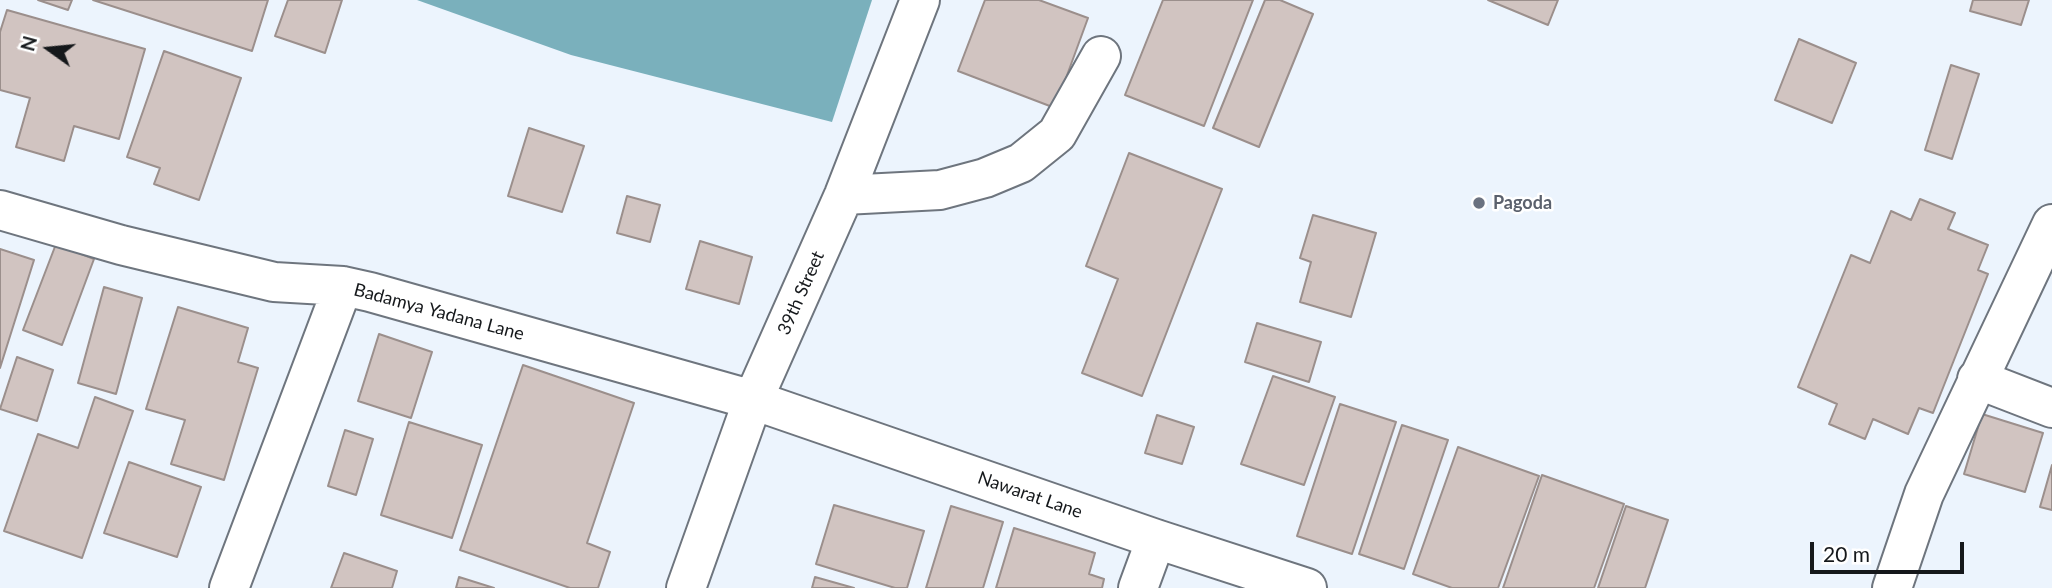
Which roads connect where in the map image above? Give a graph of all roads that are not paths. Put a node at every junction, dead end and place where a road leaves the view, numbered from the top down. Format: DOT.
graph roads {
  1 [pos="920,0"];
  2 [pos="1101,57"];
  3 [pos="844,195"];
  4 [pos="0,210"];
  5 [pos="2052,224"];
  6 [pos="343,286"];
  7 [pos="1977,379"];
  8 [pos="753,400"];
  9 [pos="2052,408"];
  10 [pos="1156,539"];
  11 [pos="229,588"];
  12 [pos="686,588"];
  13 [pos="1138,588"];
  14 [pos="1307,588"];
  15 [pos="1892,588"];
  1 -- 3 [label="street, 39th Street"];
  2 -- 3 [label="street"];
  3 -- 8 [label="street, 39th Street"];
  4 -- 6 [label="street, Badamya Yadana Lane"];
  5 -- 7 [label="street"];
  6 -- 8 [label="street, Badamya Yadana Lane"];
  6 -- 11 [label="street"];
  7 -- 9 [label="street"];
  7 -- 15 [label="street"];
  8 -- 10 [label="street, Nawarat Lane"];
  8 -- 12 [label="street, 39th Street"];
  10 -- 13 [label="street"];
  10 -- 14 [label="street, Nawarat Lane"];
}
